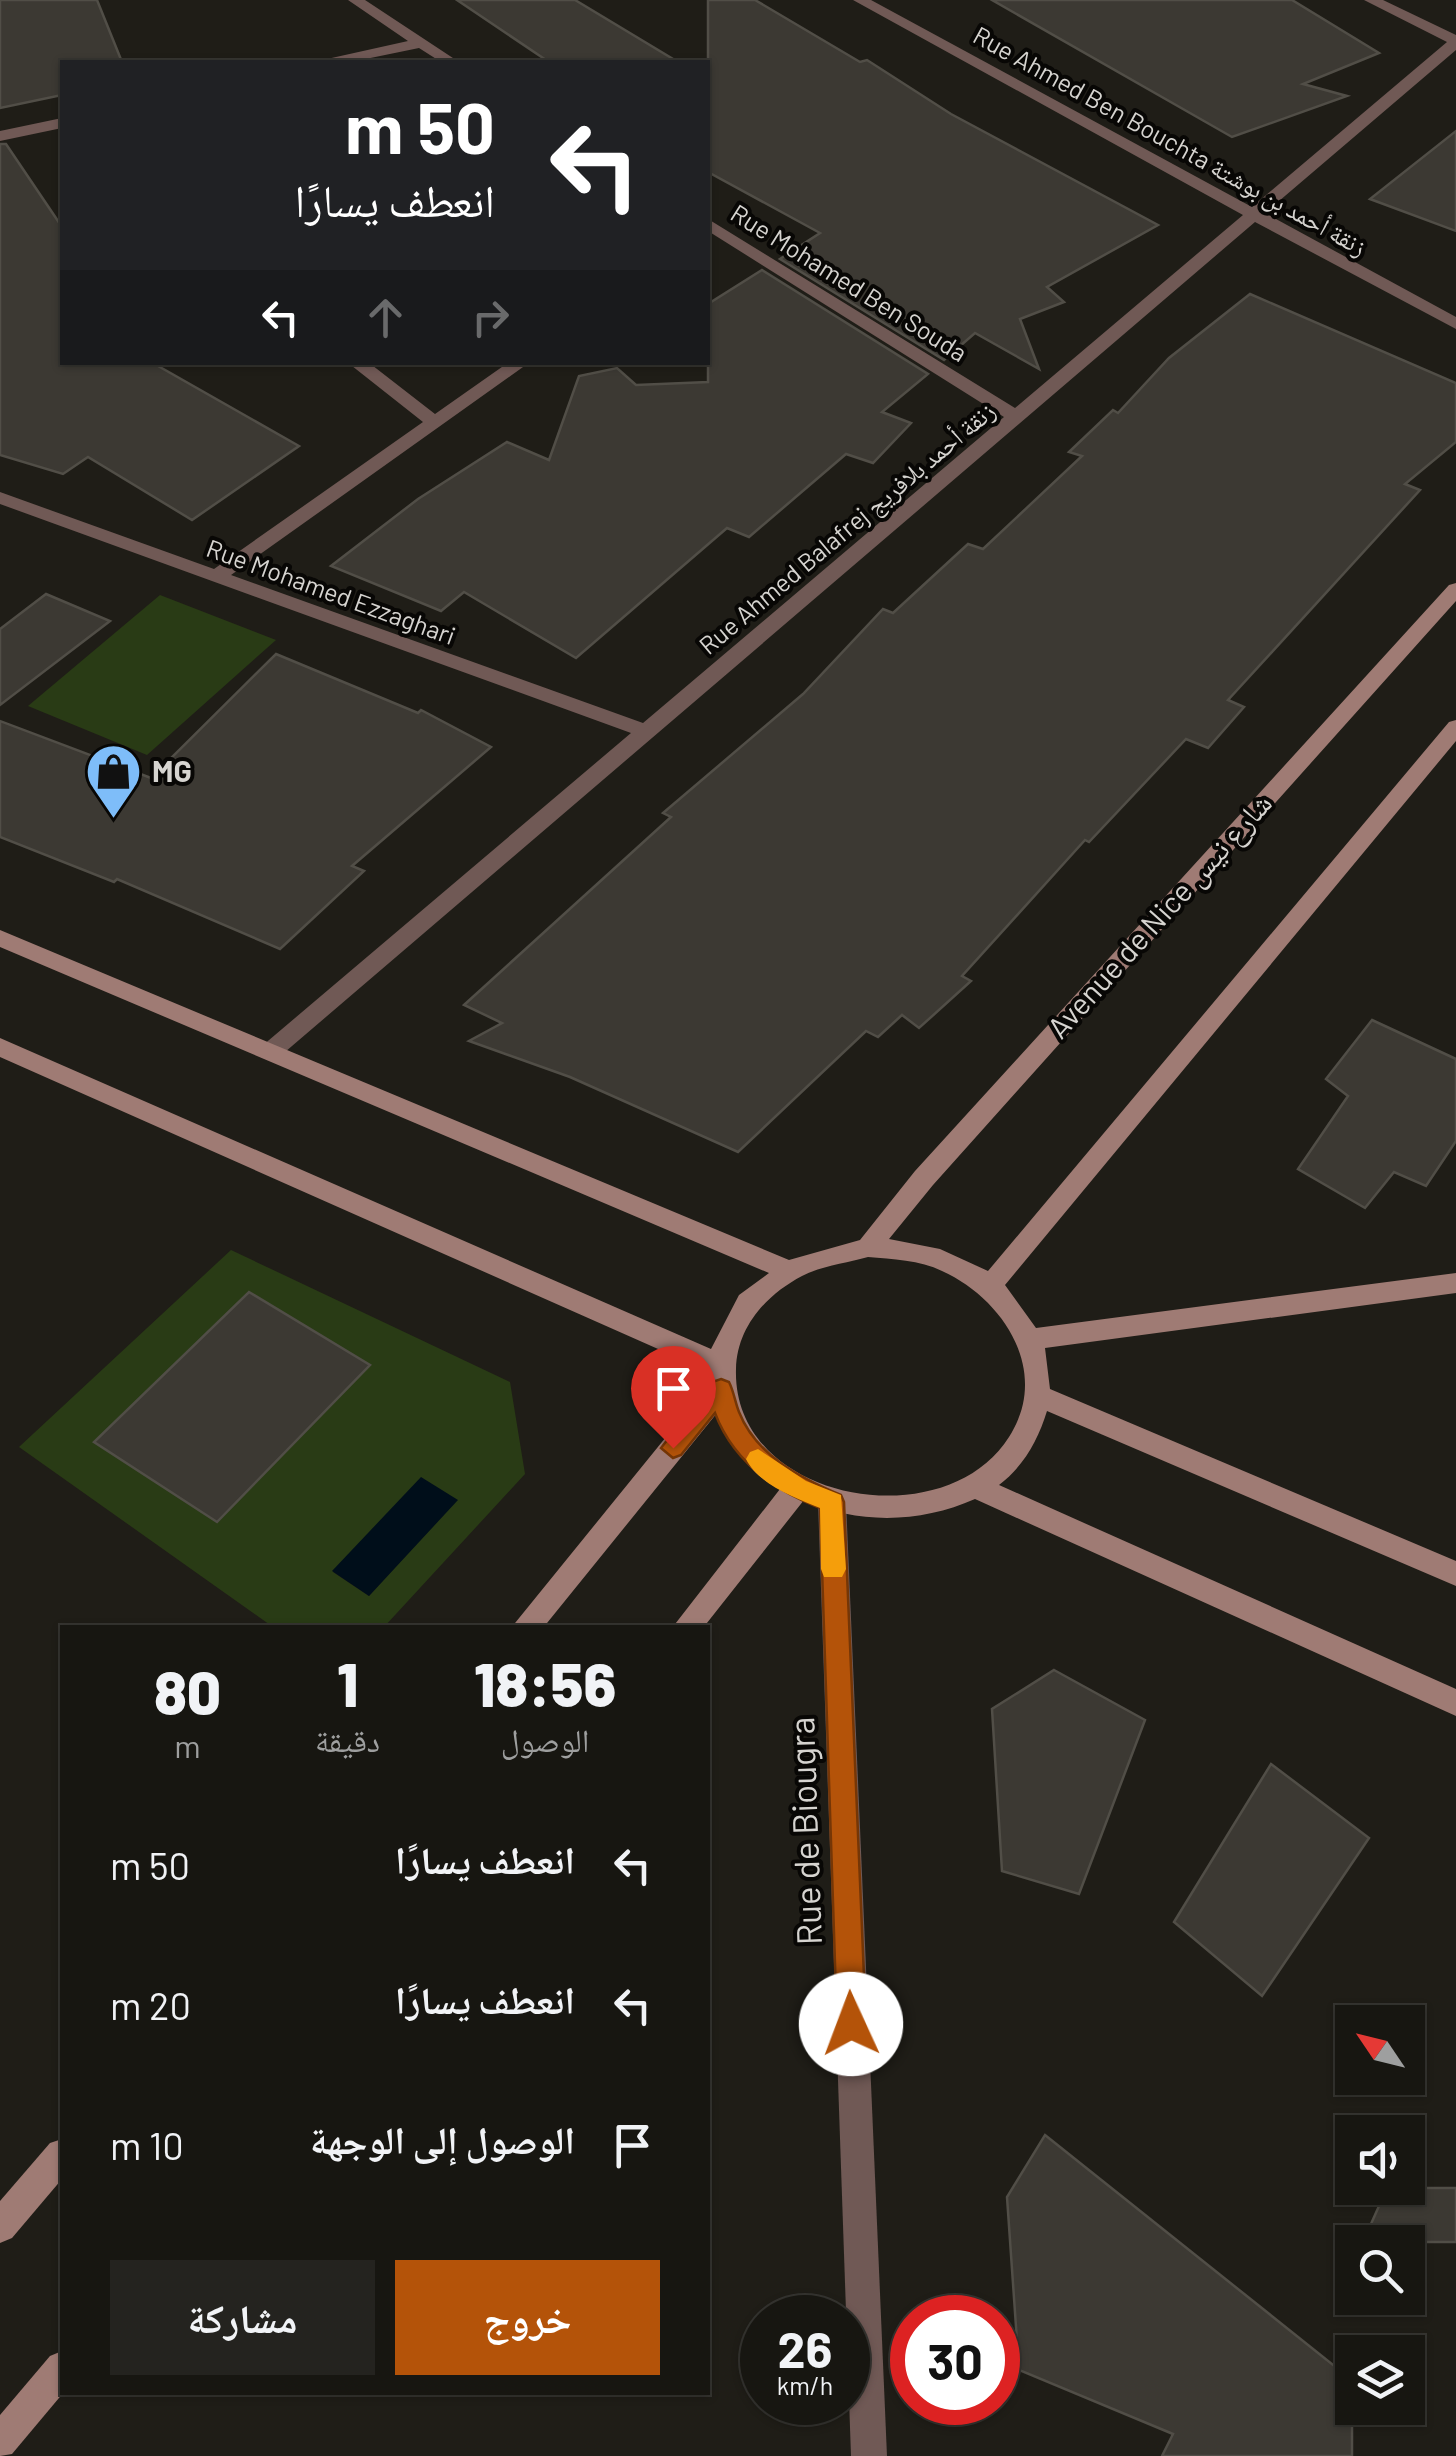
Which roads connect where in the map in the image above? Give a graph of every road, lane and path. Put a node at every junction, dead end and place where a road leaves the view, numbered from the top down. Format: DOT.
graph roads {
  1 [pos="355,0"];
  2 [pos="860,0"];
  3 [pos="1371,0"];
  4 [pos="1456,42"];
  5 [pos="420,43"];
  6 [pos="341,60"];
  7 [pos="448,60"];
  8 [pos="55,124"];
  9 [pos="0,136"];
  10 [pos="1251,216"];
  11 [pos="710,228"];
  12 [pos="1456,324"];
  13 [pos="360,365"];
  14 [pos="517,365"];
  15 [pos="1016,417"];
  16 [pos="435,423"];
  17 [pos="0,498"];
  18 [pos="215,577"];
  19 [pos="1456,588"];
  20 [pos="1456,727"];
  21 [pos="646,732"];
  22 [pos="0,938"];
  23 [pos="0,1047"];
  24 [pos="270,1052"];
  25 [pos="868,1247"];
  26 [pos="786,1269"];
  27 [pos="1456,1282"];
  28 [pos="990,1286"];
  29 [pos="1031,1339"];
  30 [pos="719,1376"];
  31 [pos="1039,1396"];
  32 [pos="974,1486"];
  33 [pos="797,1488"];
  34 [pos="832,1502"];
  35 [pos="1456,1574"];
  36 [pos="527,1625"];
  37 [pos="688,1625"];
  38 [pos="1456,1703"];
  39 [pos="60,2157"];
  40 [pos="0,2226"];
  41 [pos="60,2370"];
  42 [pos="0,2442"];
  43 [pos="869,2456"];
  1 -- 5 [label="street"];
  2 -- 10 [label="street, Rue Ahmed Ben Bouchta زنقة أحمد بن بوشتة"];
  3 -- 4 [label="street"];
  4 -- 10 [label="street, Rue Ahmed Balafrej زنقة أحمد بلافريج"];
  5 -- 6 [label="street"];
  5 -- 7 [label="street"];
  8 -- 9 [label="street"];
  10 -- 12 [label="street, Rue Ahmed Ben Bouchta زنقة أحمد بن بوشتة"];
  10 -- 15 [label="street, Rue Ahmed Balafrej زنقة أحمد بلافريج"];
  11 -- 15 [label="street, Rue Mohamed Ben Souda"];
  13 -- 16 [label="street"];
  14 -- 16 [label="street"];
  15 -- 21 [label="street, Rue Ahmed Balafrej زنقة أحمد بلافريج"];
  16 -- 18 [label="street"];
  17 -- 18 [label="street, Rue Mohamed Ezzaghari"];
  18 -- 21 [label="street, Rue Mohamed Ezzaghari"];
  19 -- 25 [label="main road, Avenue de Nice شارع نيس"];
  20 -- 28 [label="main road"];
  21 -- 24 [label="street, Rue Ahmed Balafrej زنقة أحمد بلافريج"];
  22 -- 24 [label="main road"];
  23 -- 30 [label="main road"];
  24 -- 26 [label="main road"];
  25 -- 26 [label="main road"];
  25 -- 28 [label="main road"];
  26 -- 30 [label="main road"];
  27 -- 29 [label="main road"];
  28 -- 29 [label="main road"];
  29 -- 31 [label="main road"];
  30 -- 33 [label="main road"];
  30 -- 36 [label="main road"];
  31 -- 32 [label="main road"];
  31 -- 35 [label="main road"];
  32 -- 34 [label="main road"];
  32 -- 38 [label="main road"];
  33 -- 34 [label="main road"];
  33 -- 37 [label="main road"];
  34 -- 43 [label="street, Rue de Biougra"];
  39 -- 40 [label="main road"];
  41 -- 42 [label="main road"];
}
